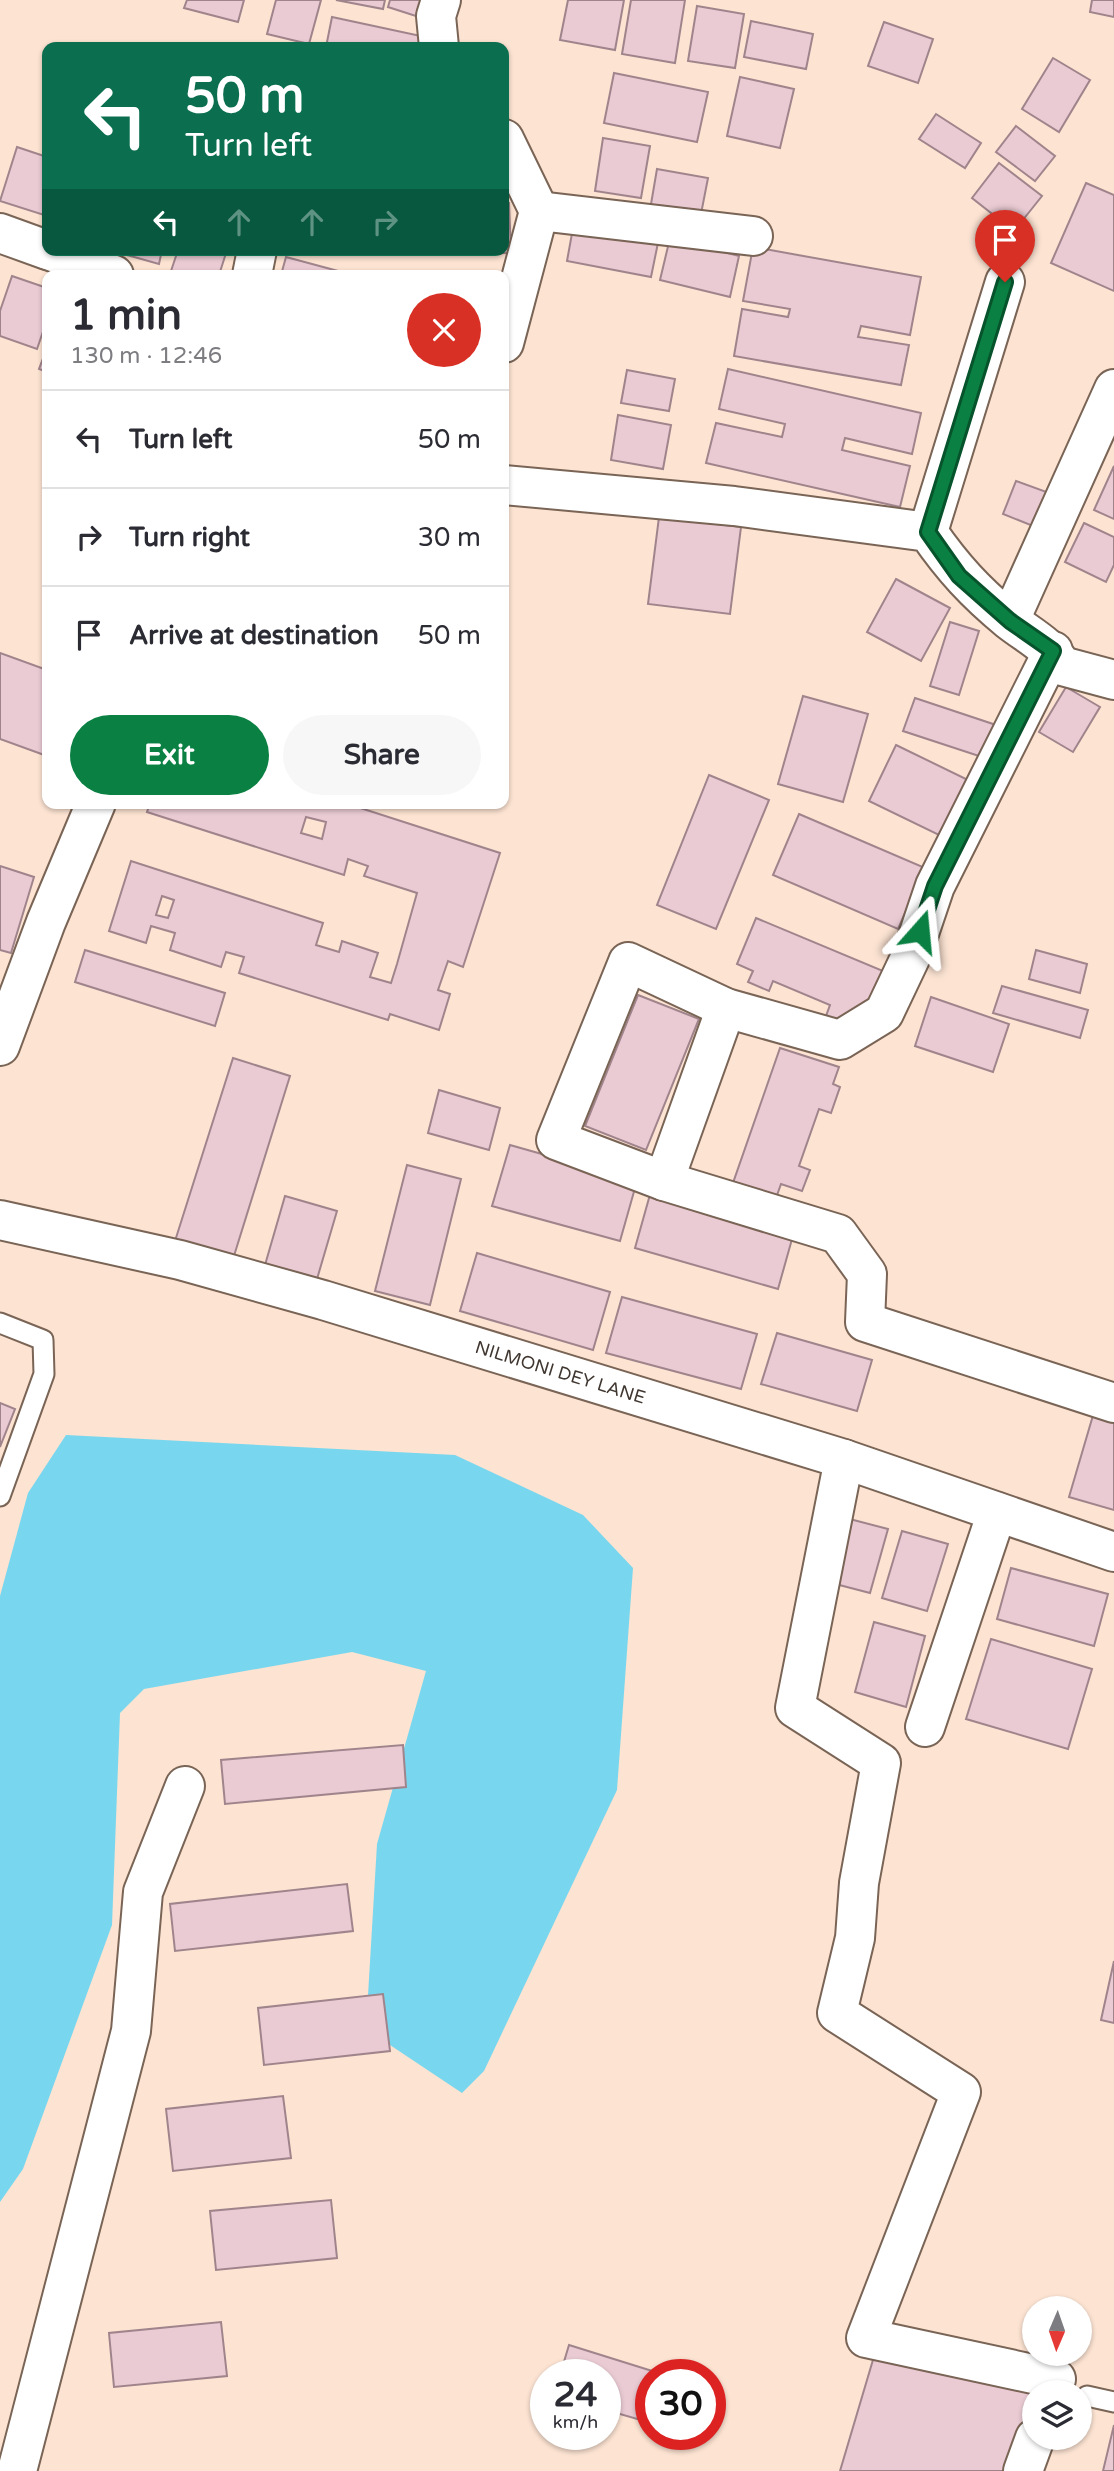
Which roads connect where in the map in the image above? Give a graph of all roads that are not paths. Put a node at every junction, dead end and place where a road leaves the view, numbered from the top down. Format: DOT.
graph roads {
  1 [pos="441,0"];
  2 [pos="439,42"];
  3 [pos="509,149"];
  4 [pos="539,211"];
  5 [pos="0,233"];
  6 [pos="753,236"];
  7 [pos="42,248"];
  8 [pos="64,256"];
  9 [pos="101,270"];
  10 [pos="1005,282"];
  11 [pos="509,324"];
  12 [pos="1114,388"];
  13 [pos="509,485"];
  14 [pos="928,532"];
  15 [pos="1010,621"];
  16 [pos="1053,651"];
  17 [pos="1114,680"];
  18 [pos="93,809"];
  19 [pos="726,1009"];
  20 [pos="0,1046"];
  21 [pos="664,1181"];
  22 [pos="0,1220"];
  23 [pos="0,1322"];
  24 [pos="1114,1403"];
  25 [pos="844,1459"];
  26 [pos="0,1496"];
  27 [pos="998,1511"];
  28 [pos="1114,1552"];
  29 [pos="925,1727"];
  30 [pos="185,1786"];
  31 [pos="1057,2380"];
  32 [pos="1092,2398"];
  33 [pos="1114,2402"];
  34 [pos="1031,2450"];
  35 [pos="17,2471"];
  36 [pos="1023,2471"];
  1 -- 2 [label="street"];
  3 -- 4 [label="street"];
  4 -- 6 [label="street"];
  4 -- 11 [label="street"];
  5 -- 7 [label="street"];
  8 -- 9 [label="street"];
  10 -- 14 [label="street"];
  12 -- 15 [label="street"];
  13 -- 14 [label="street"];
  14 -- 15 [label="street"];
  15 -- 16 [label="street"];
  16 -- 17 [label="street"];
  16 -- 19 [label="street"];
  18 -- 20 [label="street"];
  19 -- 21 [label="street"];
  19 -- 21 [label="street"];
  21 -- 24 [label="street"];
  22 -- 25 [label="street, NILMONI DEY LANE"];
  23 -- 26 [label="lane"];
  25 -- 27 [label="street, NILMONI DEY LANE"];
  25 -- 31 [label="street"];
  27 -- 28 [label="street, NILMONI DEY LANE"];
  27 -- 29 [label="street"];
  30 -- 35 [label="street"];
  32 -- 33 [label="lane"];
  34 -- 36 [label="street"];
}
